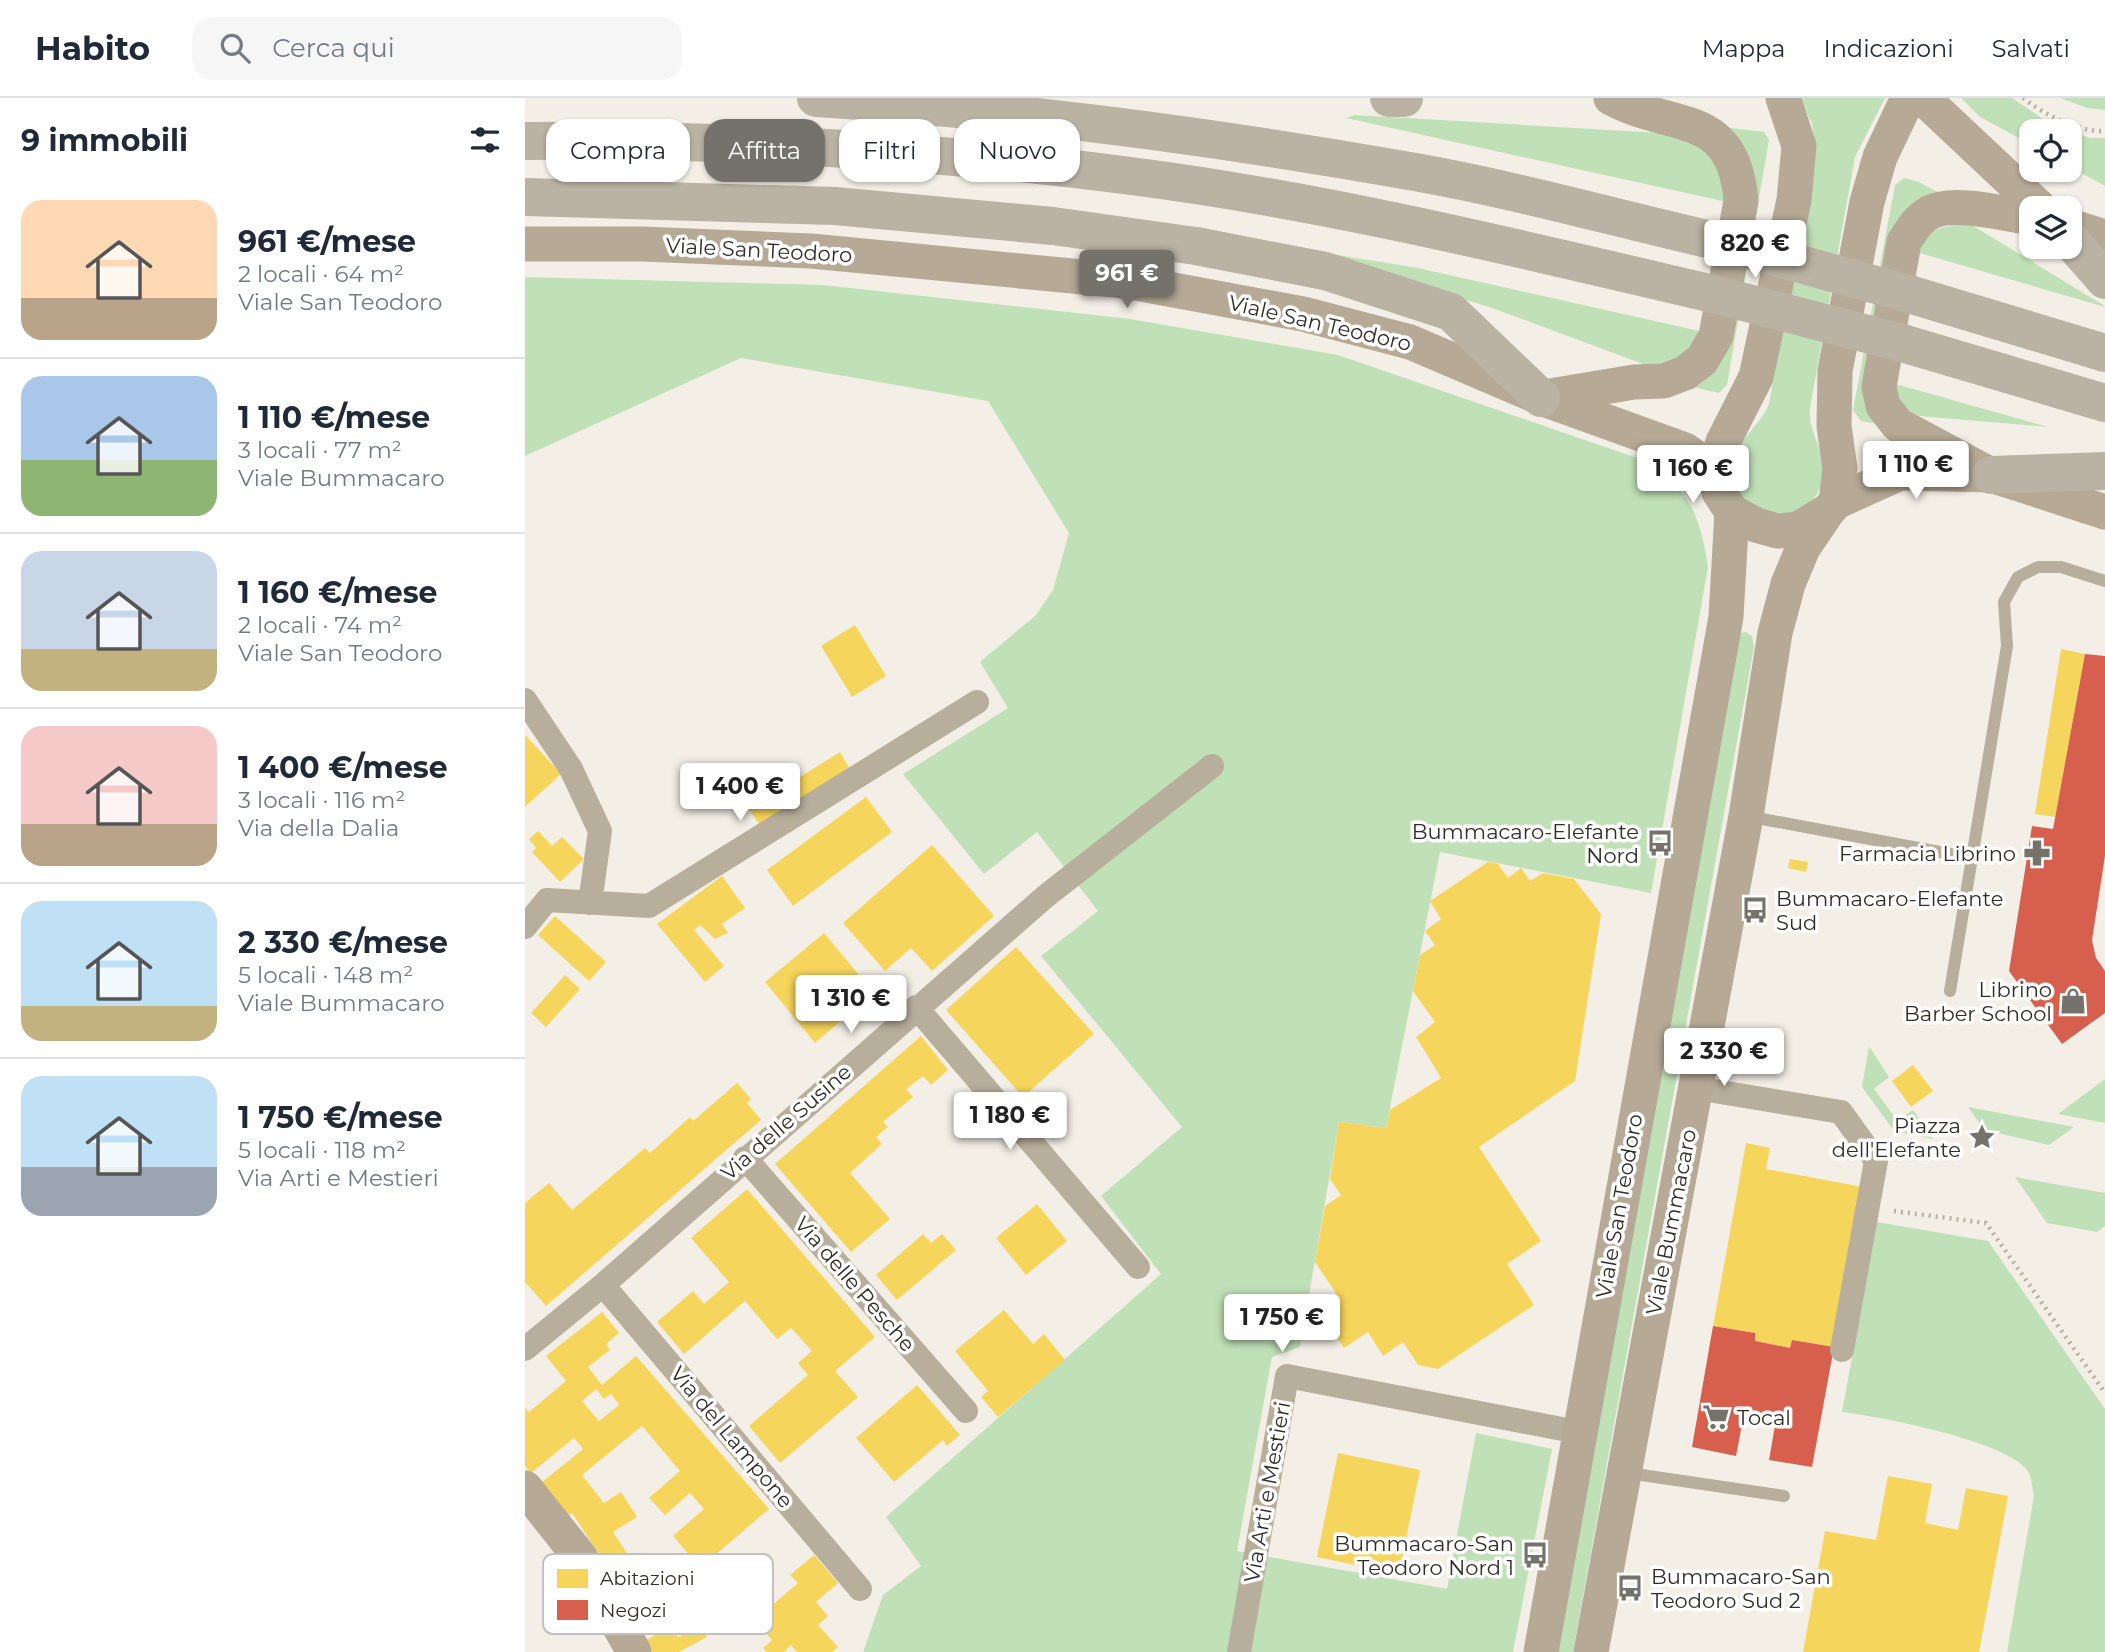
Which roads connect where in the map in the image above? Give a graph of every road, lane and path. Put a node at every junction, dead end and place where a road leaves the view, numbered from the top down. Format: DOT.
graph roads {
  1 [pos="816,98"];
  2 [pos="1389,98"];
  3 [pos="1404,98"];
  4 [pos="1611,98"];
  5 [pos="1783,98"];
  6 [pos="1908,98"];
  7 [pos="1923,98"];
  8 [pos="2023,98"];
  9 [pos="2105,131"];
  10 [pos="525,141"];
  11 [pos="2026,196"];
  12 [pos="525,197"];
  13 [pos="2019,216"];
  14 [pos="2082,230"];
  15 [pos="2105,237"];
  16 [pos="525,244"];
  17 [pos="2082,254"];
  18 [pos="2105,280"];
  19 [pos="2105,353"];
  20 [pos="1541,398"];
  21 [pos="2105,403"];
  22 [pos="1714,471"];
  23 [pos="2105,471"];
  24 [pos="1991,475"];
  25 [pos="1832,507"];
  26 [pos="1732,512"];
  27 [pos="2105,512"];
  28 [pos="2105,580"];
  29 [pos="525,700"];
  30 [pos="977,702"];
  31 [pos="1212,766"];
  32 [pos="1746,816"];
  33 [pos="1972,858"];
  34 [pos="590,902"];
  35 [pos="525,927"];
  36 [pos="1950,990"];
  37 [pos="916,1007"];
  38 [pos="1696,1088"];
  39 [pos="745,1158"];
  40 [pos="1867,1208"];
  41 [pos="1137,1267"];
  42 [pos="604,1285"];
  43 [pos="525,1349"];
  44 [pos="1842,1350"];
  45 [pos="2105,1393"];
  46 [pos="965,1411"];
  47 [pos="1579,1432"];
  48 [pos="1624,1472"];
  49 [pos="525,1488"];
  50 [pos="1784,1496"];
  51 [pos="578,1554"];
  52 [pos="860,1589"];
  53 [pos="624,1634"];
  54 [pos="634,1652"];
  55 [pos="1239,1652"];
  56 [pos="1541,1652"];
  57 [pos="1591,1652"];
  1 -- 19 [label="main road, bridge"];
  2 -- 3 [label="main road"];
  4 -- 20 [label="main road"];
  5 -- 22 [label="main road"];
  6 -- 25 [label="main road"];
  7 -- 11 [label="main road"];
  8 -- 9 [label="path"];
  10 -- 21 [label="main road, bridge"];
  12 -- 20 [label="main road"];
  13 -- 24 [label="main road"];
  14 -- 15 [label="main road"];
  16 -- 20 [label="main road, Viale San Teodoro"];
  17 -- 18 [label="main road"];
  20 -- 22 [label="main road, Viale San Teodoro"];
  22 -- 26 [label="main road"];
  23 -- 24 [label="main road"];
  24 -- 25 [label="main road"];
  24 -- 27 [label="main road"];
  25 -- 26 [label="main road"];
  25 -- 32 [label="main road, Viale Bummacaro"];
  26 -- 47 [label="main road, Viale San Teodoro"];
  28 -- 33 [label="lane"];
  29 -- 34 [label="street"];
  30 -- 34 [label="street"];
  31 -- 37 [label="street, Via delle Susine"];
  32 -- 33 [label="lane"];
  32 -- 38 [label="main road, Viale Bummacaro"];
  33 -- 36 [label="lane"];
  34 -- 35 [label="street"];
  37 -- 39 [label="street, Via delle Susine"];
  37 -- 41 [label="street"];
  38 -- 40 [label="street"];
  38 -- 48 [label="main road, Viale Bummacaro"];
  39 -- 42 [label="street, Via delle Susine"];
  39 -- 46 [label="street, Via delle Pesche"];
  40 -- 44 [label="street"];
  40 -- 45 [label="path"];
  42 -- 43 [label="street, Via delle Susine"];
  42 -- 52 [label="street, Via del Lampone"];
  47 -- 55 [label="street, Via Arti e Mestieri"];
  47 -- 56 [label="main road, Viale San Teodoro"];
  48 -- 50 [label="lane"];
  48 -- 57 [label="main road, Viale Bummacaro"];
  49 -- 51 [label="main road"];
  53 -- 54 [label="main road"];
}
